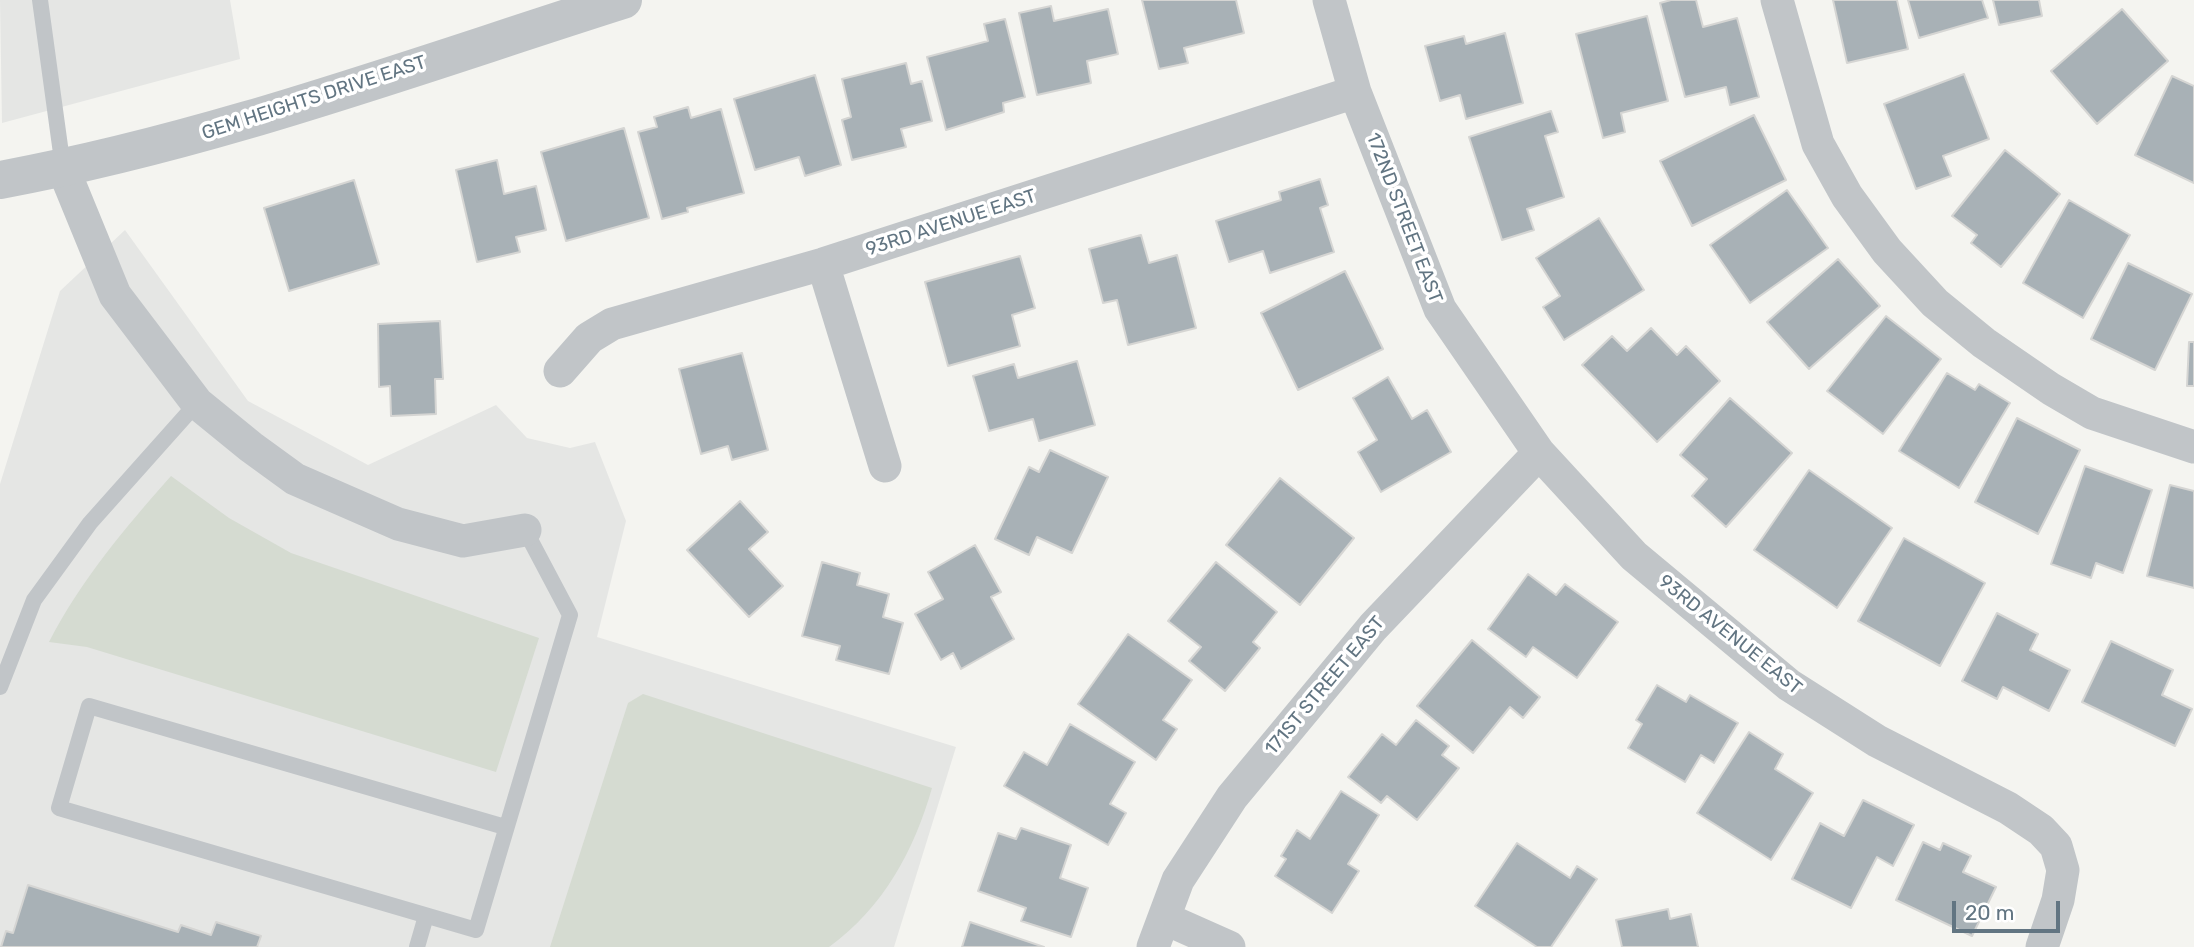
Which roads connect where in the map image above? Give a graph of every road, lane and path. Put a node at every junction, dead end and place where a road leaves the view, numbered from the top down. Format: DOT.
graph roads {
  1 [pos="40,0"];
  2 [pos="624,0"];
  3 [pos="1329,0"];
  4 [pos="1777,0"];
  5 [pos="1356,92"];
  6 [pos="63,168"];
  7 [pos="0,180"];
  8 [pos="823,264"];
  9 [pos="560,371"];
  10 [pos="197,403"];
  11 [pos="2194,447"];
  12 [pos="1539,453"];
  13 [pos="885,466"];
  14 [pos="525,530"];
  15 [pos="0,687"];
  16 [pos="505,827"];
  17 [pos="426,916"];
  18 [pos="1159,933"];
  19 [pos="417,947"];
  20 [pos="1229,947"];
  21 [pos="2042,947"];
  1 -- 6 [label="lane"];
  2 -- 6 [label="street, GEM HEIGHTS DRIVE EAST"];
  3 -- 5 [label="street, 172ND STREET EAST"];
  4 -- 11 [label="street"];
  5 -- 8 [label="street, 93RD AVENUE EAST"];
  5 -- 12 [label="street, 172ND STREET EAST"];
  6 -- 7 [label="street, GEM HEIGHTS DRIVE EAST"];
  6 -- 10 [label="street"];
  8 -- 9 [label="street, 93RD AVENUE EAST"];
  8 -- 13 [label="street"];
  10 -- 14 [label="street"];
  10 -- 15 [label="lane"];
  12 -- 18 [label="street, 171ST STREET EAST"];
  12 -- 21 [label="street, 93RD AVENUE EAST"];
  14 -- 16 [label="lane"];
  16 -- 17 [label="lane"];
  16 -- 17 [label="lane"];
  17 -- 19 [label="lane"];
  18 -- 20 [label="street"];
}
